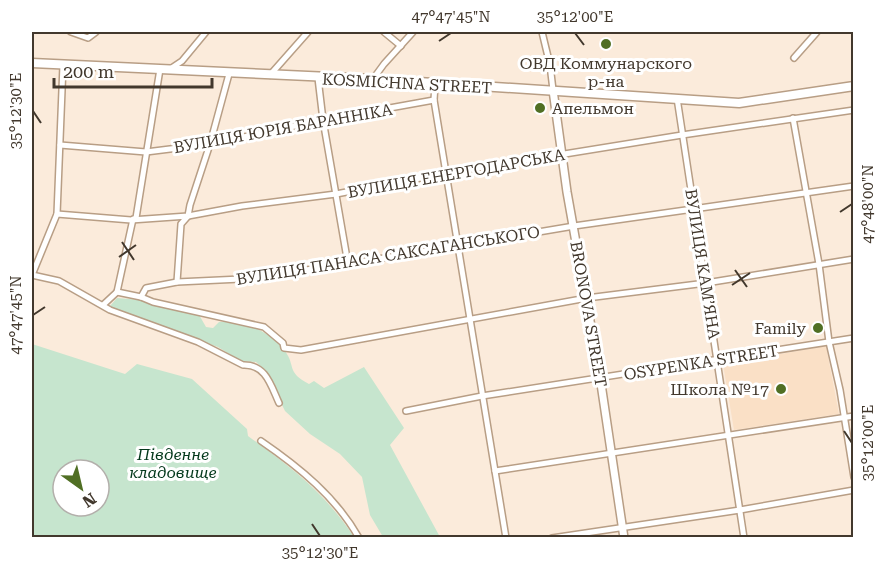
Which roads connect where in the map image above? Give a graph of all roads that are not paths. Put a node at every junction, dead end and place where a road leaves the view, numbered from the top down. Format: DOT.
graph roads {
  1 [pos="70,32"];
  2 [pos="96,32"];
  3 [pos="206,32"];
  4 [pos="308,32"];
  5 [pos="384,32"];
  6 [pos="413,32"];
  7 [pos="542,32"];
  8 [pos="817,32"];
  9 [pos="401,46"];
  10 [pos="794,58"];
  11 [pos="32,63"];
  12 [pos="63,65"];
  13 [pos="164,70"];
  14 [pos="229,74"];
  15 [pos="270,76"];
  16 [pos="318,78"];
  17 [pos="373,79"];
  18 [pos="435,84"];
  19 [pos="854,86"];
  20 [pos="553,90"];
  21 [pos="677,98"];
  22 [pos="434,100"];
  23 [pos="854,110"];
  24 [pos="793,118"];
  25 [pos="322,120"];
  26 [pos="682,135"];
  27 [pos="210,144"];
  28 [pos="60,145"];
  29 [pos="146,152"];
  30 [pos="561,154"];
  31 [pos="447,173"];
  32 [pos="854,186"];
  33 [pos="806,192"];
  34 [pos="336,194"];
  35 [pos="693,208"];
  36 [pos="57,214"];
  37 [pos="188,216"];
  38 [pos="133,219"];
  39 [pos="574,226"];
  40 [pos="459,245"];
  41 [pos="854,259"];
  42 [pos="348,264"];
  43 [pos="819,264"];
  44 [pos="32,275"];
  45 [pos="177,282"];
  46 [pos="706,284"];
  47 [pos="117,292"];
  48 [pos="141,297"];
  49 [pos="587,298"];
  50 [pos="104,305"];
  51 [pos="471,319"];
  52 [pos="854,338"];
  53 [pos="830,342"];
  54 [pos="718,361"];
  55 [pos="600,377"];
  56 [pos="482,396"];
  57 [pos="279,404"];
  58 [pos="406,411"];
  59 [pos="854,416"];
  60 [pos="843,417"];
  61 [pos="729,434"];
  62 [pos="261,441"];
  63 [pos="612,452"];
  64 [pos="495,471"];
  65 [pos="854,477"];
  66 [pos="854,489"];
  67 [pos="740,510"];
  68 [pos="622,527"];
  69 [pos="359,537"];
  70 [pos="506,537"];
  71 [pos="552,537"];
  72 [pos="624,537"];
  73 [pos="744,537"];
  1 -- 2 [label="street"];
  3 -- 13 [label="street"];
  4 -- 15 [label="street"];
  5 -- 9 [label="street"];
  6 -- 9 [label="street"];
  7 -- 20 [label="street"];
  8 -- 10 [label="street"];
  9 -- 17 [label="street"];
  11 -- 12 [label="main road, KOSMICHNA STREET"];
  12 -- 13 [label="main road, KOSMICHNA STREET"];
  12 -- 28 [label="street"];
  13 -- 14 [label="main road, KOSMICHNA STREET"];
  13 -- 29 [label="street"];
  14 -- 15 [label="main road, KOSMICHNA STREET"];
  14 -- 27 [label="street"];
  15 -- 16 [label="main road, KOSMICHNA STREET"];
  16 -- 17 [label="main road, KOSMICHNA STREET"];
  16 -- 25 [label="street"];
  17 -- 18 [label="main road, KOSMICHNA STREET"];
  18 -- 20 [label="main road, KOSMICHNA STREET"];
  18 -- 22 [label="street"];
  19 -- 21 [label="main road, KOSMICHNA STREET"];
  20 -- 21 [label="main road, KOSMICHNA STREET"];
  20 -- 30 [label="street, BRONOVA STREET"];
  21 -- 26 [label="street, ВУЛИЦЯ КАМ’ЯНА"];
  22 -- 25 [label="street, ВУЛИЦЯ ЮРІЯ БАРАННІКА"];
  22 -- 31 [label="street"];
  23 -- 24 [label="street, ВУЛИЦЯ ЕНЕРГОДАРСЬКА"];
  24 -- 26 [label="street, ВУЛИЦЯ ЕНЕРГОДАРСЬКА"];
  24 -- 33 [label="street"];
  25 -- 27 [label="street, ВУЛИЦЯ ЮРІЯ БАРАННІКА"];
  25 -- 34 [label="street"];
  26 -- 30 [label="street, ВУЛИЦЯ ЕНЕРГОДАРСЬКА"];
  26 -- 35 [label="street, ВУЛИЦЯ КАМ’ЯНА"];
  27 -- 29 [label="street, ВУЛИЦЯ ЮРІЯ БАРАННІКА"];
  27 -- 37 [label="street"];
  28 -- 29 [label="street, ВУЛИЦЯ ЮРІЯ БАРАННІКА"];
  28 -- 36 [label="street"];
  29 -- 38 [label="street"];
  30 -- 31 [label="street, ВУЛИЦЯ ЕНЕРГОДАРСЬКА"];
  30 -- 39 [label="street, BRONOVA STREET"];
  31 -- 34 [label="street, ВУЛИЦЯ ЕНЕРГОДАРСЬКА"];
  31 -- 40 [label="street"];
  32 -- 33 [label="street, ВУЛИЦЯ ПАНАСА САКСАГАНСЬКОГО"];
  33 -- 35 [label="street, ВУЛИЦЯ ПАНАСА САКСАГАНСЬКОГО"];
  33 -- 43 [label="street"];
  34 -- 37 [label="street, ВУЛИЦЯ ЕНЕРГОДАРСЬКА"];
  34 -- 42 [label="street"];
  35 -- 39 [label="street, ВУЛИЦЯ ПАНАСА САКСАГАНСЬКОГО"];
  35 -- 46 [label="street, ВУЛИЦЯ КАМ’ЯНА"];
  36 -- 38 [label="street, ВУЛИЦЯ ЕНЕРГОДАРСЬКА"];
  36 -- 44 [label="street"];
  37 -- 38 [label="street, ВУЛИЦЯ ЕНЕРГОДАРСЬКА"];
  37 -- 45 [label="street"];
  38 -- 47 [label="street"];
  39 -- 40 [label="street, ВУЛИЦЯ ПАНАСА САКСАГАНСЬКОГО"];
  39 -- 49 [label="street, BRONOVA STREET"];
  40 -- 42 [label="street, ВУЛИЦЯ ПАНАСА САКСАГАНСЬКОГО"];
  40 -- 51 [label="street"];
  41 -- 43 [label="street"];
  42 -- 45 [label="street, ВУЛИЦЯ ПАНАСА САКСАГАНСЬКОГО"];
  43 -- 46 [label="street"];
  43 -- 53 [label="street"];
  44 -- 50 [label="street"];
  45 -- 48 [label="street, ВУЛИЦЯ ПАНАСА САКСАГАНСЬКОГО"];
  46 -- 49 [label="street"];
  46 -- 54 [label="street, ВУЛИЦЯ КАМ’ЯНА"];
  47 -- 48 [label="street"];
  47 -- 50 [label="street"];
  48 -- 51 [label="street"];
  49 -- 51 [label="street"];
  49 -- 55 [label="street, BRONOVA STREET"];
  50 -- 57 [label="street"];
  51 -- 56 [label="street"];
  52 -- 53 [label="street, OSYPENKA STREET"];
  53 -- 54 [label="street, OSYPENKA STREET"];
  53 -- 60 [label="street"];
  54 -- 55 [label="street, OSYPENKA STREET"];
  54 -- 61 [label="street, ВУЛИЦЯ КАМ’ЯНА"];
  55 -- 56 [label="street, OSYPENKA STREET"];
  55 -- 63 [label="street, BRONOVA STREET"];
  56 -- 58 [label="street, OSYPENKA STREET"];
  56 -- 64 [label="street"];
  59 -- 60 [label="street"];
  60 -- 61 [label="street"];
  60 -- 65 [label="street"];
  61 -- 63 [label="street"];
  61 -- 67 [label="street, ВУЛИЦЯ КАМ’ЯНА"];
  62 -- 69 [label="street"];
  63 -- 64 [label="street"];
  63 -- 68 [label="street, BRONOVA STREET"];
  64 -- 70 [label="street"];
  66 -- 67 [label="street"];
  67 -- 68 [label="street"];
  67 -- 73 [label="street, ВУЛИЦЯ КАМ’ЯНА"];
  68 -- 71 [label="street"];
  68 -- 72 [label="street, BRONOVA STREET"];
}
